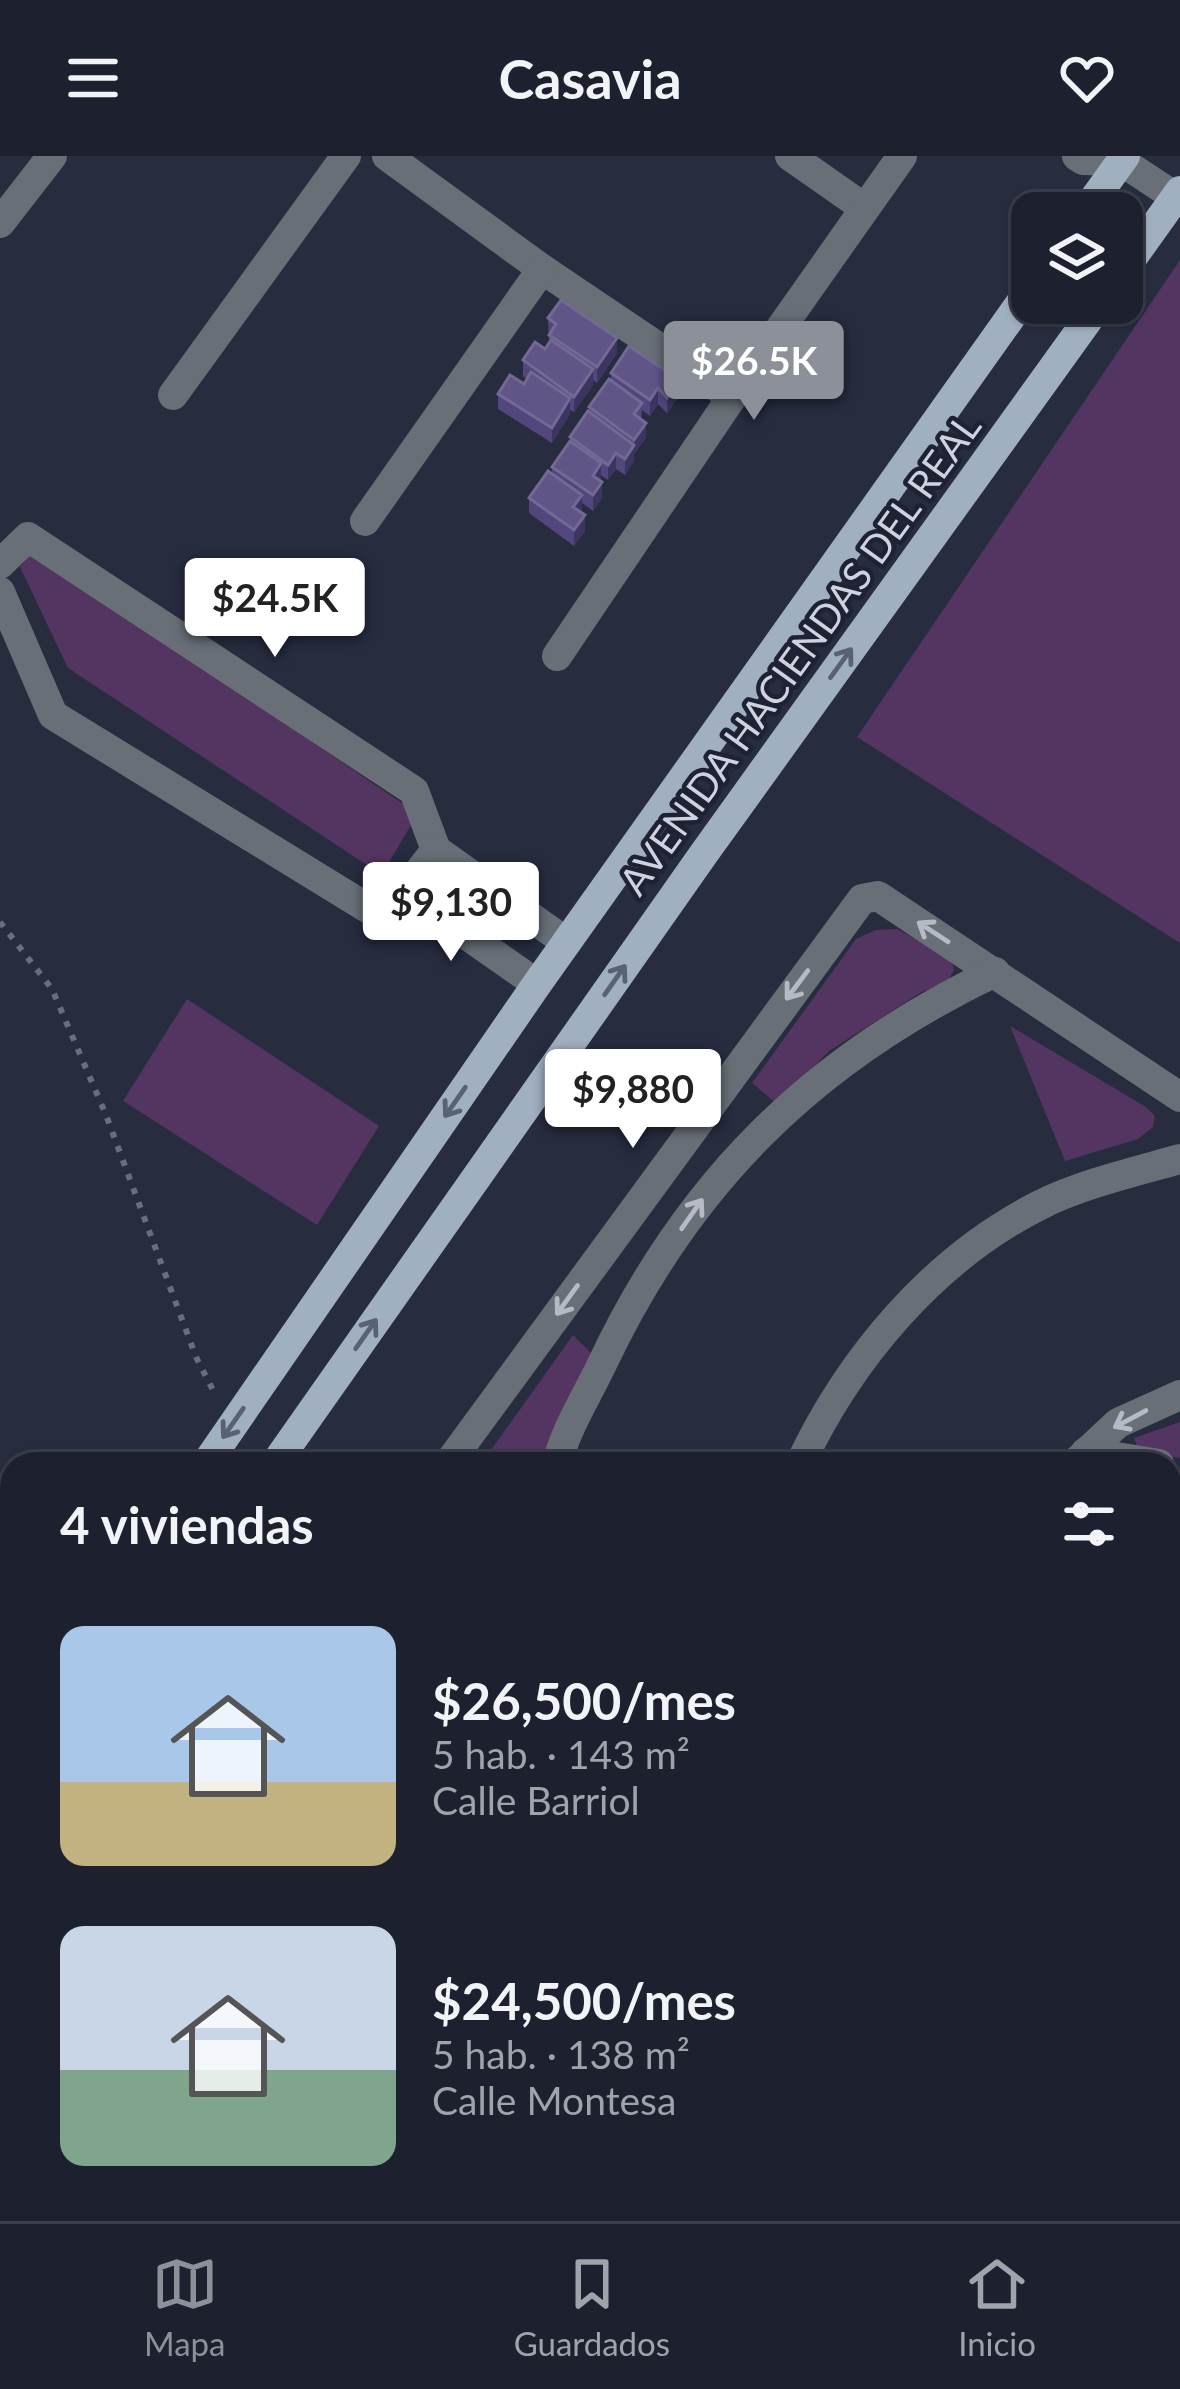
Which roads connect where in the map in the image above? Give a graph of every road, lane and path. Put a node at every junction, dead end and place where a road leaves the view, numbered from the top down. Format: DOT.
graph roads {
  1 [pos="52,156"];
  2 [pos="346,156"];
  3 [pos="387,156"];
  4 [pos="790,156"];
  5 [pos="902,156"];
  6 [pos="1077,156"];
  7 [pos="1122,158"];
  8 [pos="1099,192"];
  9 [pos="1178,196"];
  10 [pos="863,207"];
  11 [pos="0,223"];
  12 [pos="1143,244"];
  13 [pos="542,269"];
  14 [pos="1011,317"];
  15 [pos="1085,324"];
  16 [pos="173,395"];
  17 [pos="732,397"];
  18 [pos="365,521"];
  19 [pos="0,564"];
  20 [pos="0,592"];
  21 [pos="557,656"];
  22 [pos="436,850"];
  23 [pos="404,891"];
  24 [pos="0,922"];
  25 [pos="566,942"];
  26 [pos="995,972"];
  27 [pos="537,984"];
  28 [pos="1180,1097"];
  29 [pos="1180,1160"];
  30 [pos="1180,1396"];
  31 [pos="231,1425"];
  32 [pos="214,1452"];
  33 [pos="283,1452"];
  34 [pos="457,1452"];
  35 [pos="562,1452"];
  36 [pos="806,1452"];
  37 [pos="1087,1452"];
  1 -- 11 [label="street"];
  2 -- 16 [label="street"];
  3 -- 13 [label="street"];
  4 -- 10 [label="street"];
  5 -- 10 [label="street"];
  6 -- 7 [label="street"];
  7 -- 8 [label="main road"];
  7 -- 9 [label="street"];
  9 -- 12 [label="main road"];
  10 -- 17 [label="street"];
  13 -- 17 [label="street"];
  13 -- 18 [label="street"];
  14 -- 25 [label="main road, AVENIDA HACIENDAS DEL REAL"];
  33 -- 15 [label="main road, AVENIDA HACIENDAS DEL REAL, one-way"];
  17 -- 21 [label="street"];
  19 -- 22 [label="street"];
  20 -- 23 [label="street"];
  22 -- 23 [label="street"];
  22 -- 25 [label="street"];
  23 -- 27 [label="street"];
  24 -- 31 [label="path"];
  25 -- 27 [label="main road, AVENIDA HACIENDAS DEL REAL"];
  26 -- 28 [label="street"];
  26 -- 34 [label="street, one-way"];
  35 -- 26 [label="street, one-way"];
  27 -- 31 [label="main road, AVENIDA HACIENDAS DEL REAL, one-way"];
  29 -- 36 [label="street"];
  30 -- 37 [label="street, one-way"];
  31 -- 32 [label="main road, AVENIDA HACIENDAS DEL REAL"];
}
